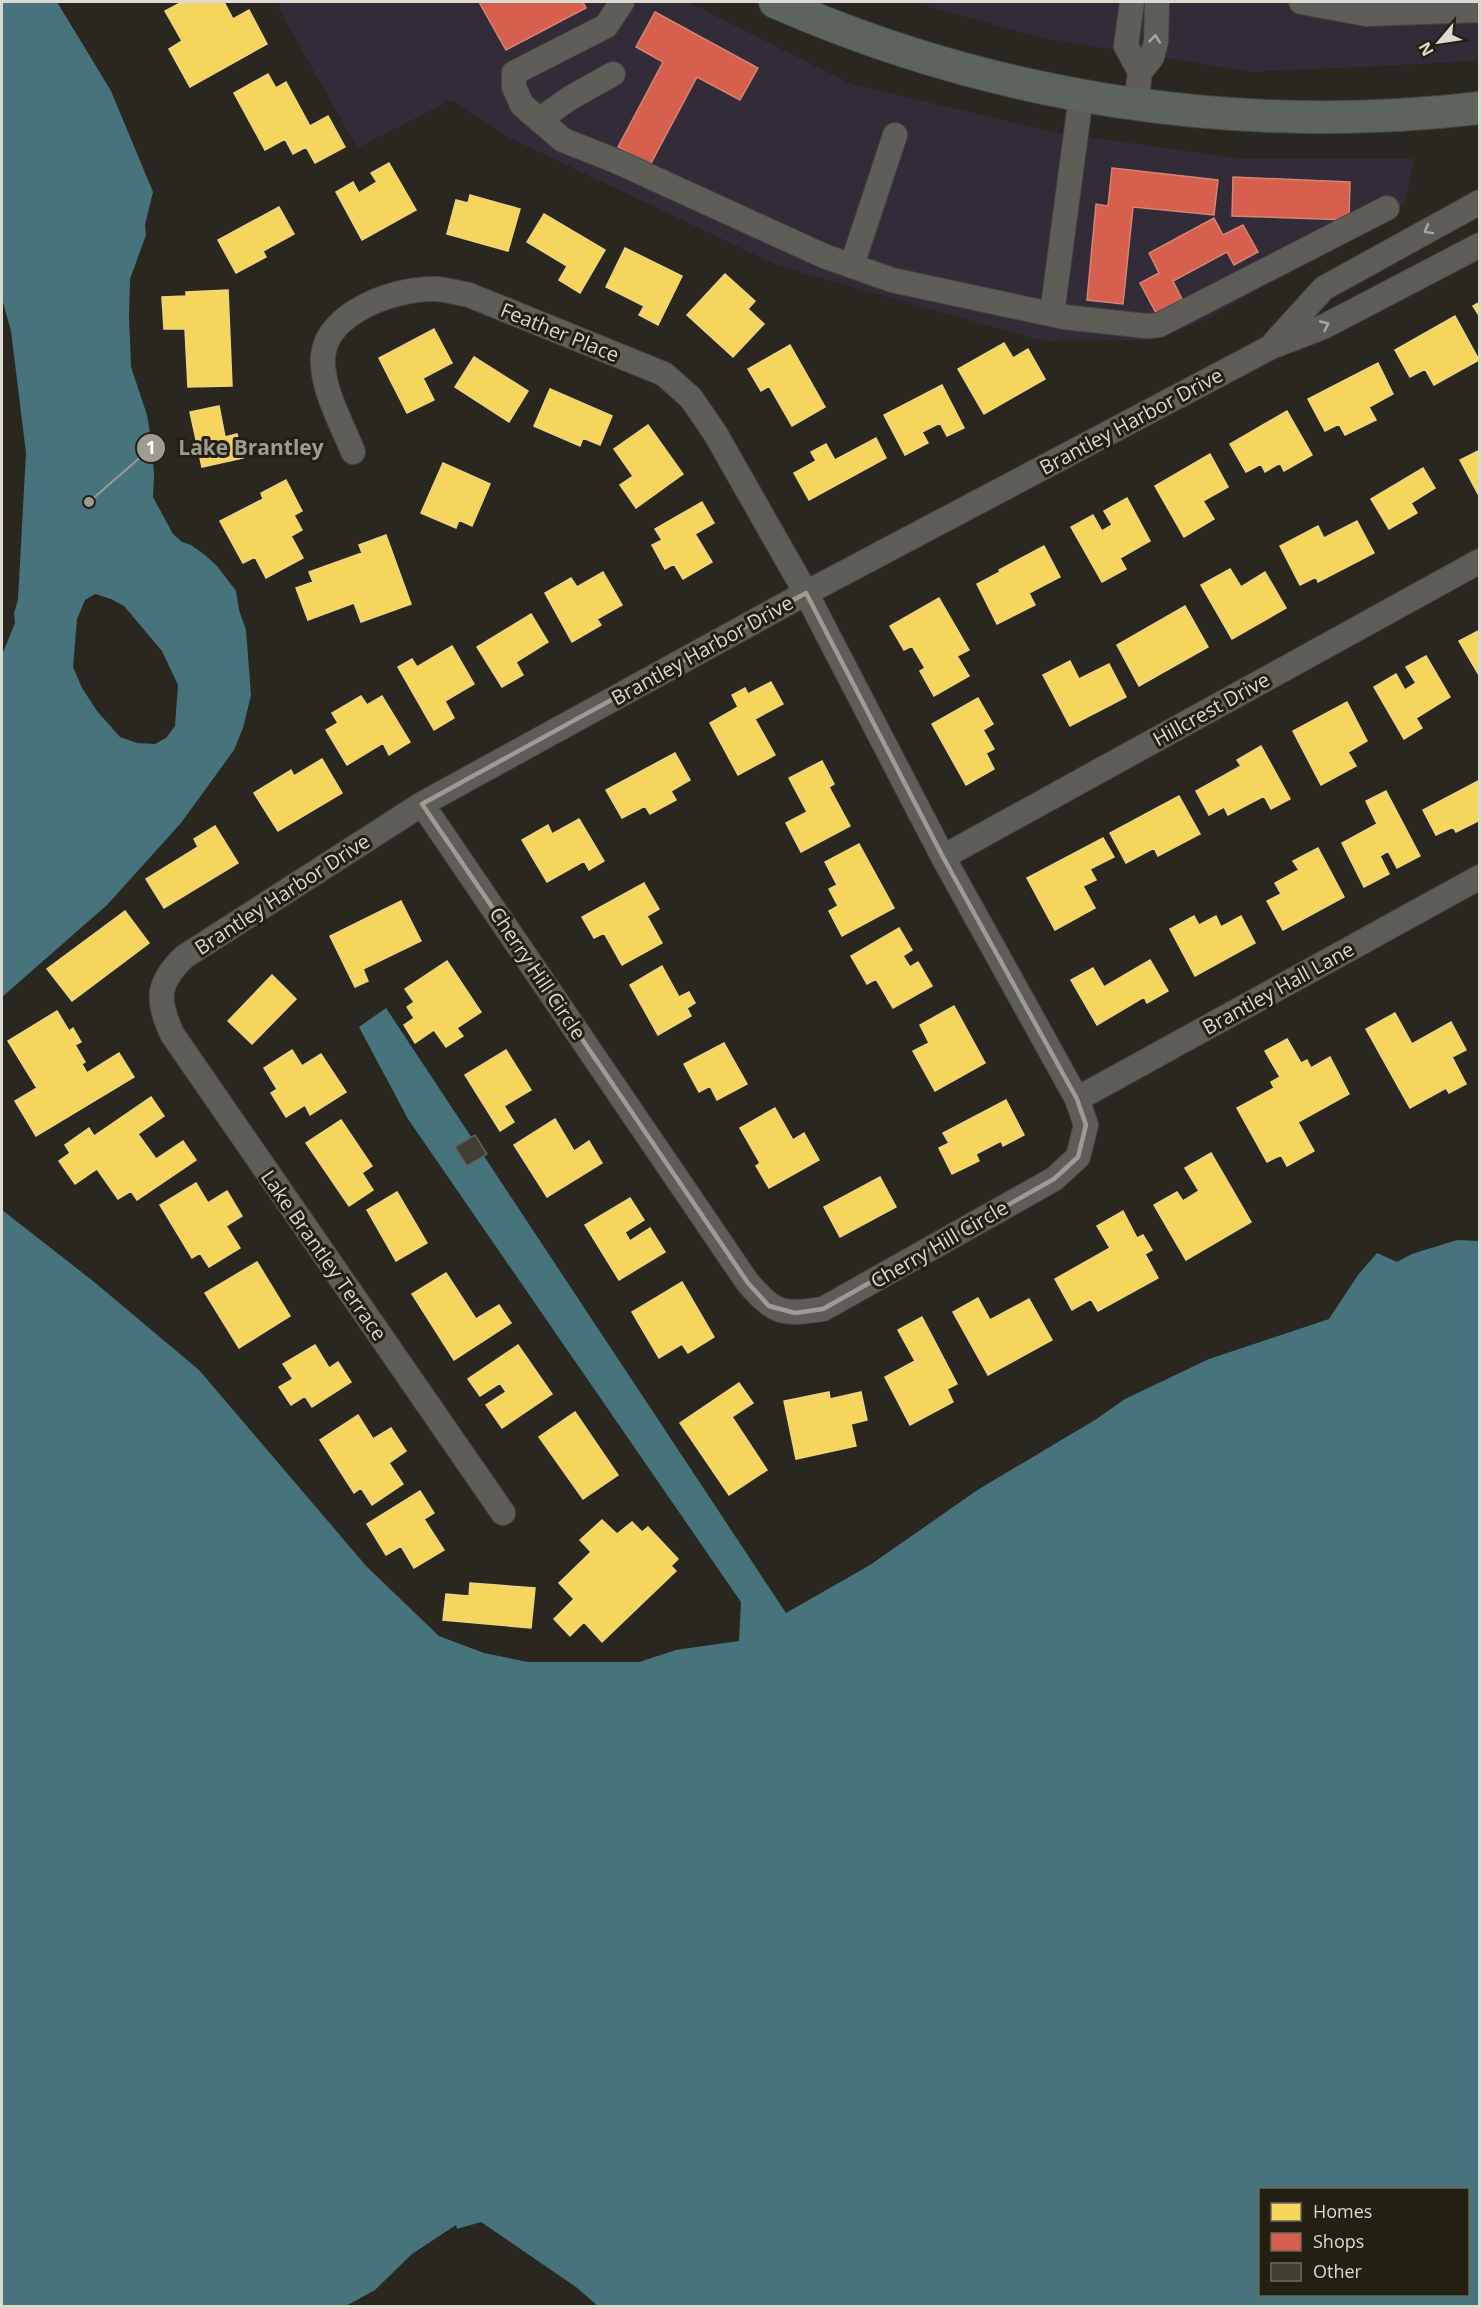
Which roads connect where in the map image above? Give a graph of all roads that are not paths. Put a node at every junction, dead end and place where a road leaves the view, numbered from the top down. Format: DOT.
graph roads {
  1 [pos="622,2"];
  2 [pos="775,2"];
  3 [pos="1132,2"];
  4 [pos="1157,2"];
  5 [pos="1305,2"];
  6 [pos="1366,8"];
  7 [pos="1479,10"];
  8 [pos="1140,72"];
  9 [pos="613,74"];
  10 [pos="1081,96"];
  11 [pos="1136,103"];
  12 [pos="1477,115"];
  13 [pos="539,120"];
  14 [pos="895,135"];
  15 [pos="1479,202"];
  16 [pos="1387,208"];
  17 [pos="1479,245"];
  18 [pos="852,265"];
  19 [pos="1052,314"];
  20 [pos="1271,347"];
  21 [pos="353,452"];
  22 [pos="1479,561"];
  23 [pos="806,593"];
  24 [pos="422,804"];
  25 [pos="943,857"];
  26 [pos="1479,877"];
  27 [pos="161,990"];
  28 [pos="1077,1099"];
  29 [pos="503,1514"];
  1 -- 13 [label="street"];
  2 -- 10 [label="main road"];
  3 -- 8 [label="street"];
  8 -- 4 [label="street, one-way"];
  5 -- 6 [label="street"];
  6 -- 7 [label="street"];
  8 -- 11 [label="street"];
  9 -- 13 [label="street"];
  10 -- 11 [label="main road"];
  10 -- 19 [label="street"];
  11 -- 12 [label="main road"];
  13 -- 18 [label="street"];
  14 -- 18 [label="street"];
  15 -- 20 [label="street, Brantley Harbor Drive, one-way"];
  16 -- 19 [label="street"];
  20 -- 17 [label="street, Brantley Harbor Drive, one-way"];
  18 -- 19 [label="street"];
  20 -- 23 [label="street, Brantley Harbor Drive"];
  21 -- 23 [label="street, Feather Place"];
  22 -- 25 [label="street, Hillcrest Drive"];
  23 -- 24 [label="street, Brantley Harbor Drive"];
  23 -- 25 [label="street, Cherry Hill Circle"];
  24 -- 27 [label="street, Brantley Harbor Drive"];
  24 -- 28 [label="street, Cherry Hill Circle"];
  25 -- 28 [label="street, Cherry Hill Circle"];
  26 -- 28 [label="street, Brantley Hall Lane"];
  27 -- 29 [label="street, Lake Brantley Terrace"];
}
